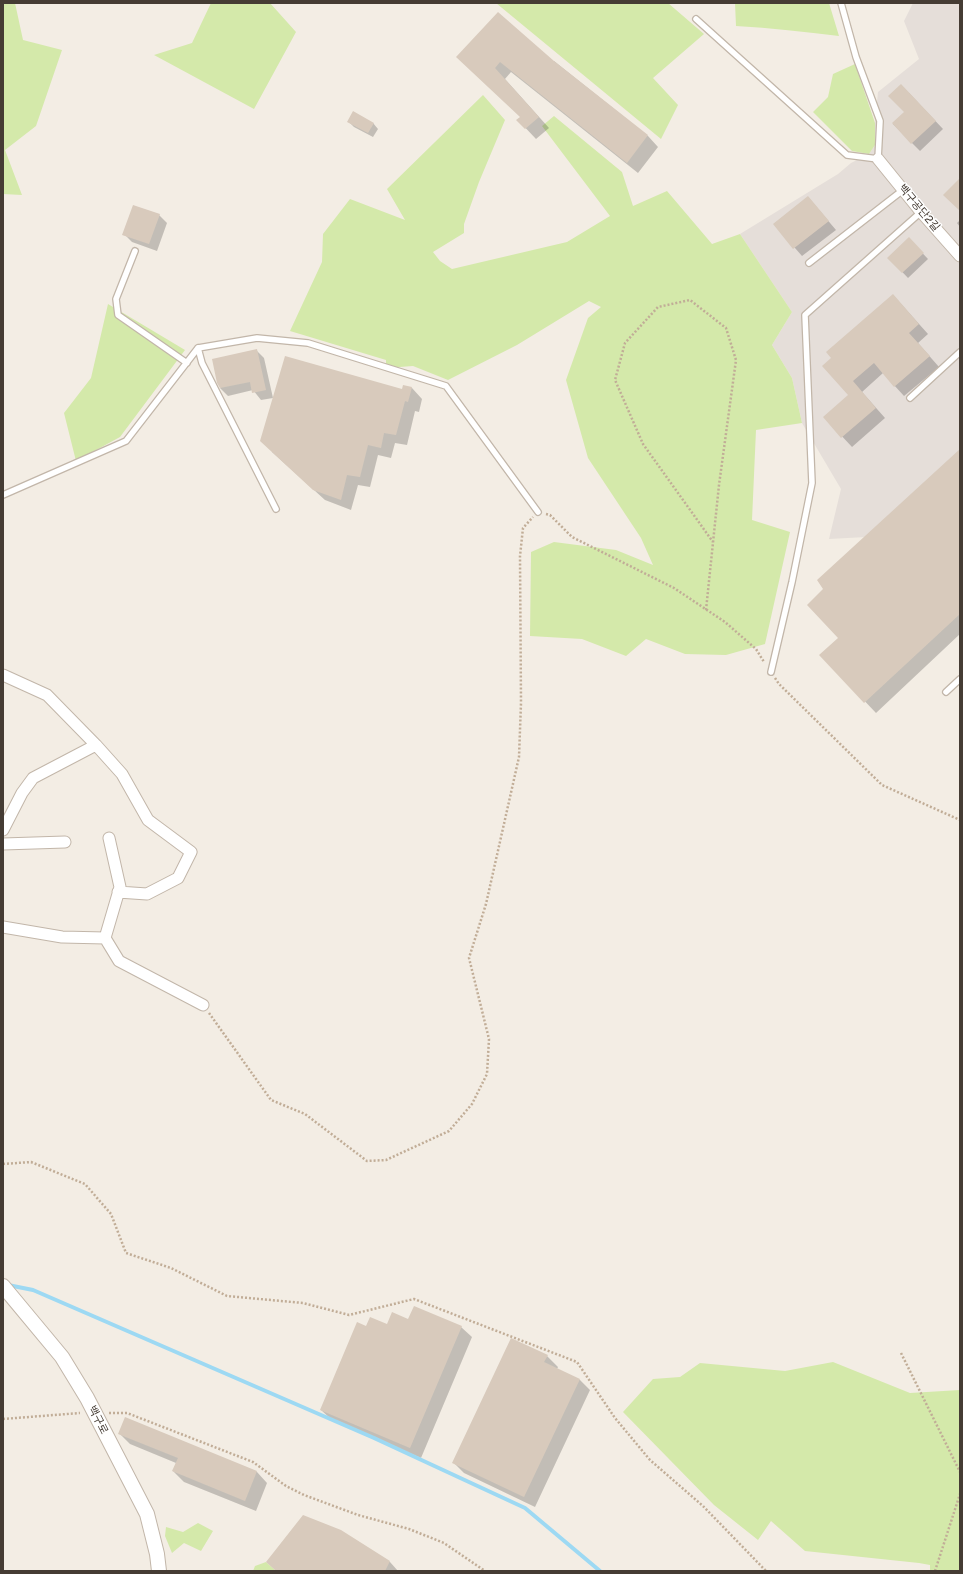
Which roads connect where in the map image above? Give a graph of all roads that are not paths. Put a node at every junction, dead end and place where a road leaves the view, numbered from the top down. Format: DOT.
graph roads {
  1 [pos="841,3"];
  2 [pos="696,19"];
  3 [pos="878,159"];
  4 [pos="903,190"];
  5 [pos="921,212"];
  6 [pos="135,251"];
  7 [pos="960,256"];
  8 [pos="809,263"];
  9 [pos="198,348"];
  10 [pos="960,352"];
  11 [pos="187,363"];
  12 [pos="910,398"];
  13 [pos="3,495"];
  14 [pos="276,509"];
  15 [pos="538,512"];
  16 [pos="771,672"];
  17 [pos="3,674"];
  18 [pos="960,679"];
  19 [pos="946,692"];
  20 [pos="96,745"];
  21 [pos="3,830"];
  22 [pos="109,838"];
  23 [pos="65,842"];
  24 [pos="3,844"];
  25 [pos="118,892"];
  26 [pos="3,927"];
  27 [pos="105,938"];
  28 [pos="203,1005"];
  29 [pos="4,1288"];
  30 [pos="158,1571"];
  1 -- 3 [label="lane"];
  2 -- 3 [label="lane"];
  3 -- 4 [label="street, 백구공단2길"];
  4 -- 5 [label="street, 백구공단2길"];
  4 -- 8 [label="lane"];
  5 -- 7 [label="street, 백구공단2길"];
  5 -- 16 [label="lane"];
  6 -- 11 [label="lane"];
  9 -- 11 [label="lane"];
  9 -- 14 [label="lane"];
  9 -- 15 [label="lane"];
  10 -- 12 [label="lane"];
  11 -- 13 [label="lane"];
  17 -- 20 [label="street"];
  18 -- 19 [label="lane"];
  20 -- 21 [label="street"];
  20 -- 25 [label="street"];
  22 -- 25 [label="street"];
  23 -- 24 [label="street"];
  25 -- 27 [label="street"];
  26 -- 27 [label="street"];
  27 -- 28 [label="street"];
  29 -- 30 [label="street, 백구로"];
}
